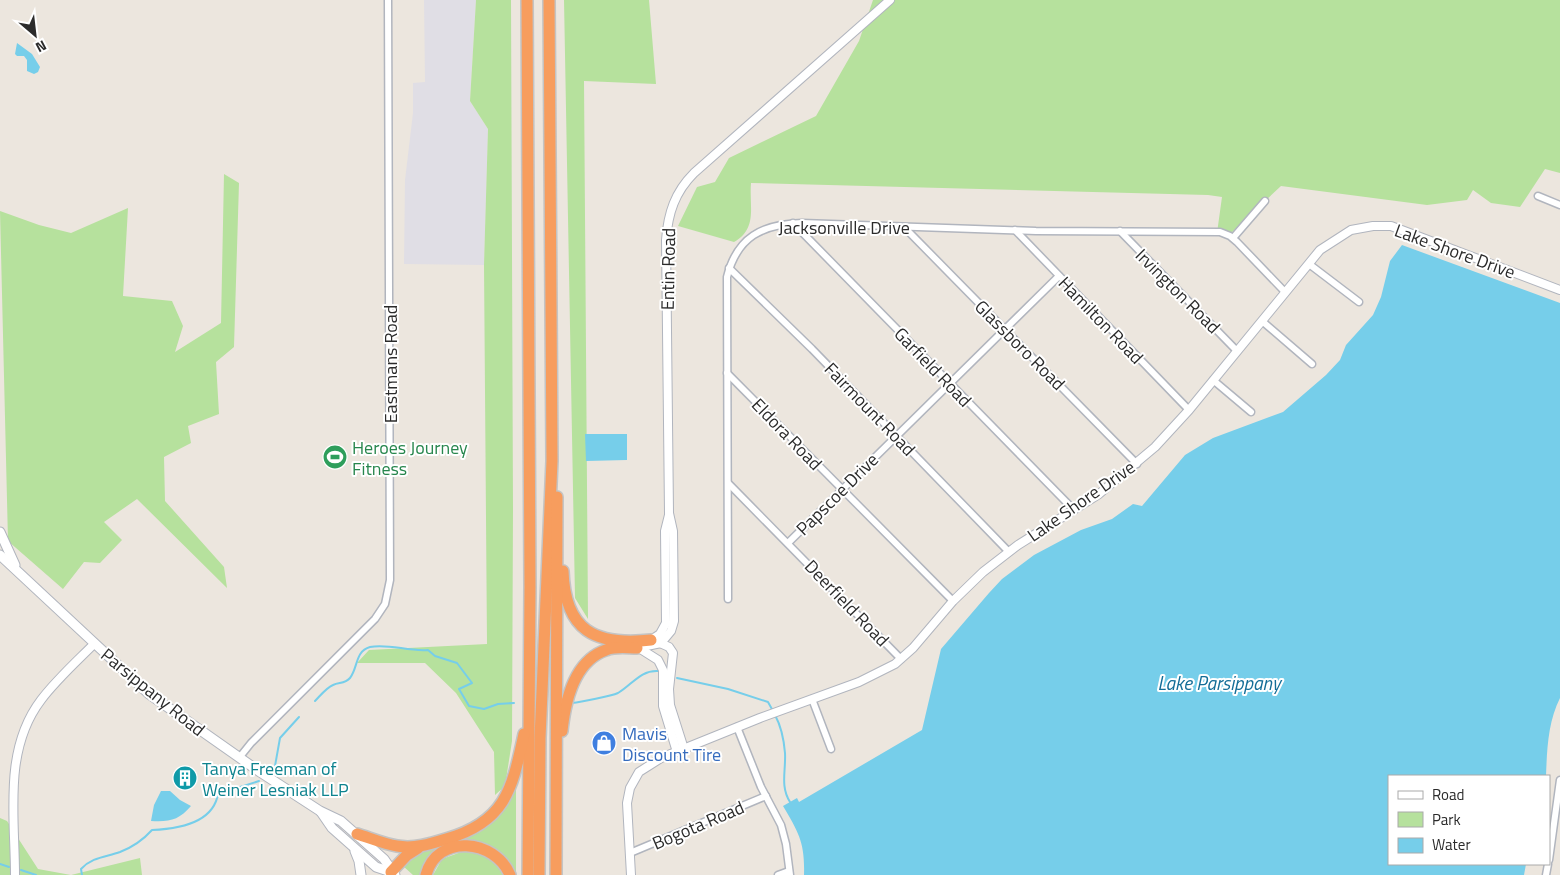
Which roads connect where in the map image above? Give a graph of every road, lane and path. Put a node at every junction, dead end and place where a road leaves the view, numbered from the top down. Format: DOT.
graph roads {
  1 [pos="388,0"];
  2 [pos="527,0"];
  3 [pos="550,0"];
  4 [pos="890,0"];
  5 [pos="1538,196"];
  6 [pos="1265,201"];
  7 [pos="1560,205"];
  8 [pos="793,223"];
  9 [pos="904,227"];
  10 [pos="1015,230"];
  11 [pos="1120,231"];
  12 [pos="1233,238"];
  13 [pos="1309,264"];
  14 [pos="729,268"];
  15 [pos="1059,276"];
  16 [pos="1560,290"];
  17 [pos="1285,292"];
  18 [pos="1359,302"];
  19 [pos="1262,321"];
  20 [pos="1004,329"];
  21 [pos="1237,351"];
  22 [pos="1312,364"];
  23 [pos="727,373"];
  24 [pos="1214,380"];
  25 [pos="949,383"];
  26 [pos="1189,410"];
  27 [pos="1251,412"];
  28 [pos="896,437"];
  29 [pos="552,461"];
  30 [pos="1137,464"];
  31 [pos="729,484"];
  32 [pos="842,490"];
  33 [pos="1074,510"];
  34 [pos="0,532"];
  35 [pos="556,542"];
  36 [pos="788,543"];
  37 [pos="1009,552"];
  38 [pos="0,555"];
  39 [pos="24,577"];
  40 [pos="728,599"];
  41 [pos="953,601"];
  42 [pos="656,641"];
  43 [pos="94,644"];
  44 [pos="637,648"];
  45 [pos="901,659"];
  46 [pos="812,699"];
  47 [pos="530,710"];
  48 [pos="738,727"];
  49 [pos="831,749"];
  50 [pos="681,750"];
  51 [pos="239,758"];
  52 [pos="1560,780"];
  53 [pos="555,785"];
  54 [pos="1559,794"];
  55 [pos="766,796"];
  56 [pos="354,839"];
  57 [pos="420,847"];
  58 [pos="1550,850"];
  59 [pos="630,853"];
  60 [pos="789,873"];
  61 [pos="391,874"];
  62 [pos="15,875"];
  63 [pos="361,875"];
  64 [pos="426,875"];
  65 [pos="510,875"];
  66 [pos="528,875"];
  67 [pos="539,875"];
  68 [pos="556,875"];
  69 [pos="631,875"];
  70 [pos="778,875"];
  1 -- 51 [label="street, Eastmans Road"];
  2 -- 47 [label="highway"];
  3 -- 29 [label="highway"];
  4 -- 42 [label="street, Entin Road"];
  5 -- 7 [label="street"];
  6 -- 12 [label="street"];
  8 -- 9 [label="street, Jacksonville Drive"];
  8 -- 14 [label="street, Jacksonville Drive"];
  8 -- 25 [label="street, Garfield Road"];
  9 -- 10 [label="street, Jacksonville Drive"];
  9 -- 20 [label="street, Glassboro Road"];
  10 -- 11 [label="street, Jacksonville Drive"];
  10 -- 15 [label="street, Hamilton Road"];
  11 -- 12 [label="street, Jacksonville Drive"];
  11 -- 21 [label="street, Irvington Road"];
  12 -- 17 [label="street"];
  13 -- 16 [label="street, Lake Shore Drive"];
  13 -- 17 [label="street, Lake Shore Drive"];
  13 -- 18 [label="street"];
  14 -- 23 [label="street, Jacksonville Drive"];
  14 -- 28 [label="street, Fairmount Road"];
  15 -- 20 [label="street, Papscoe Drive"];
  15 -- 26 [label="street, Hamilton Road"];
  17 -- 19 [label="street, Lake Shore Drive"];
  19 -- 21 [label="street, Lake Shore Drive"];
  19 -- 22 [label="street"];
  20 -- 25 [label="street, Papscoe Drive"];
  20 -- 30 [label="street, Glassboro Road"];
  21 -- 24 [label="street, Lake Shore Drive"];
  23 -- 31 [label="street, Jacksonville Drive"];
  23 -- 32 [label="street, Eldora Road"];
  24 -- 26 [label="street, Lake Shore Drive"];
  24 -- 27 [label="street"];
  25 -- 28 [label="street, Papscoe Drive"];
  25 -- 33 [label="street, Garfield Road"];
  26 -- 30 [label="street, Lake Shore Drive"];
  28 -- 32 [label="street, Papscoe Drive"];
  28 -- 37 [label="street, Fairmount Road"];
  29 -- 35 [label="highway"];
  29 -- 67 [label="highway"];
  30 -- 33 [label="street, Lake Shore Drive"];
  31 -- 36 [label="street, Deerfield Road"];
  31 -- 40 [label="street, Jacksonville Drive"];
  32 -- 36 [label="street, Papscoe Drive"];
  32 -- 41 [label="street, Eldora Road"];
  33 -- 37 [label="street, Lake Shore Drive"];
  34 -- 39 [label="main road"];
  35 -- 42 [label="highway"];
  35 -- 53 [label="highway"];
  36 -- 45 [label="street, Deerfield Road"];
  37 -- 41 [label="street, Lake Shore Drive"];
  38 -- 39 [label="main road, Parsippany Road"];
  39 -- 43 [label="main road, Parsippany Road"];
  41 -- 45 [label="street, Lake Shore Drive"];
  42 -- 44 [label="street"];
  42 -- 50 [label="street"];
  43 -- 51 [label="main road, Parsippany Road"];
  43 -- 62 [label="street"];
  44 -- 50 [label="street"];
  44 -- 53 [label="highway"];
  45 -- 46 [label="street, Lake Shore Drive"];
  46 -- 48 [label="street, Lake Shore Drive"];
  46 -- 49 [label="street"];
  47 -- 57 [label="highway"];
  47 -- 66 [label="highway"];
  48 -- 50 [label="street, Lake Shore Drive"];
  48 -- 55 [label="street"];
  50 -- 59 [label="street, Lake Shore Drive"];
  51 -- 56 [label="main road, Parsippany Road"];
  52 -- 54 [label="street"];
  53 -- 68 [label="highway"];
  54 -- 58 [label="street"];
  55 -- 59 [label="street, Bogota Road"];
  55 -- 60 [label="street"];
  56 -- 57 [label="highway"];
  56 -- 61 [label="main road, Parsippany Road"];
  56 -- 63 [label="main road"];
  57 -- 61 [label="highway"];
  59 -- 69 [label="street"];
  60 -- 70 [label="street"];
  64 -- 65 [label="highway"];
}
